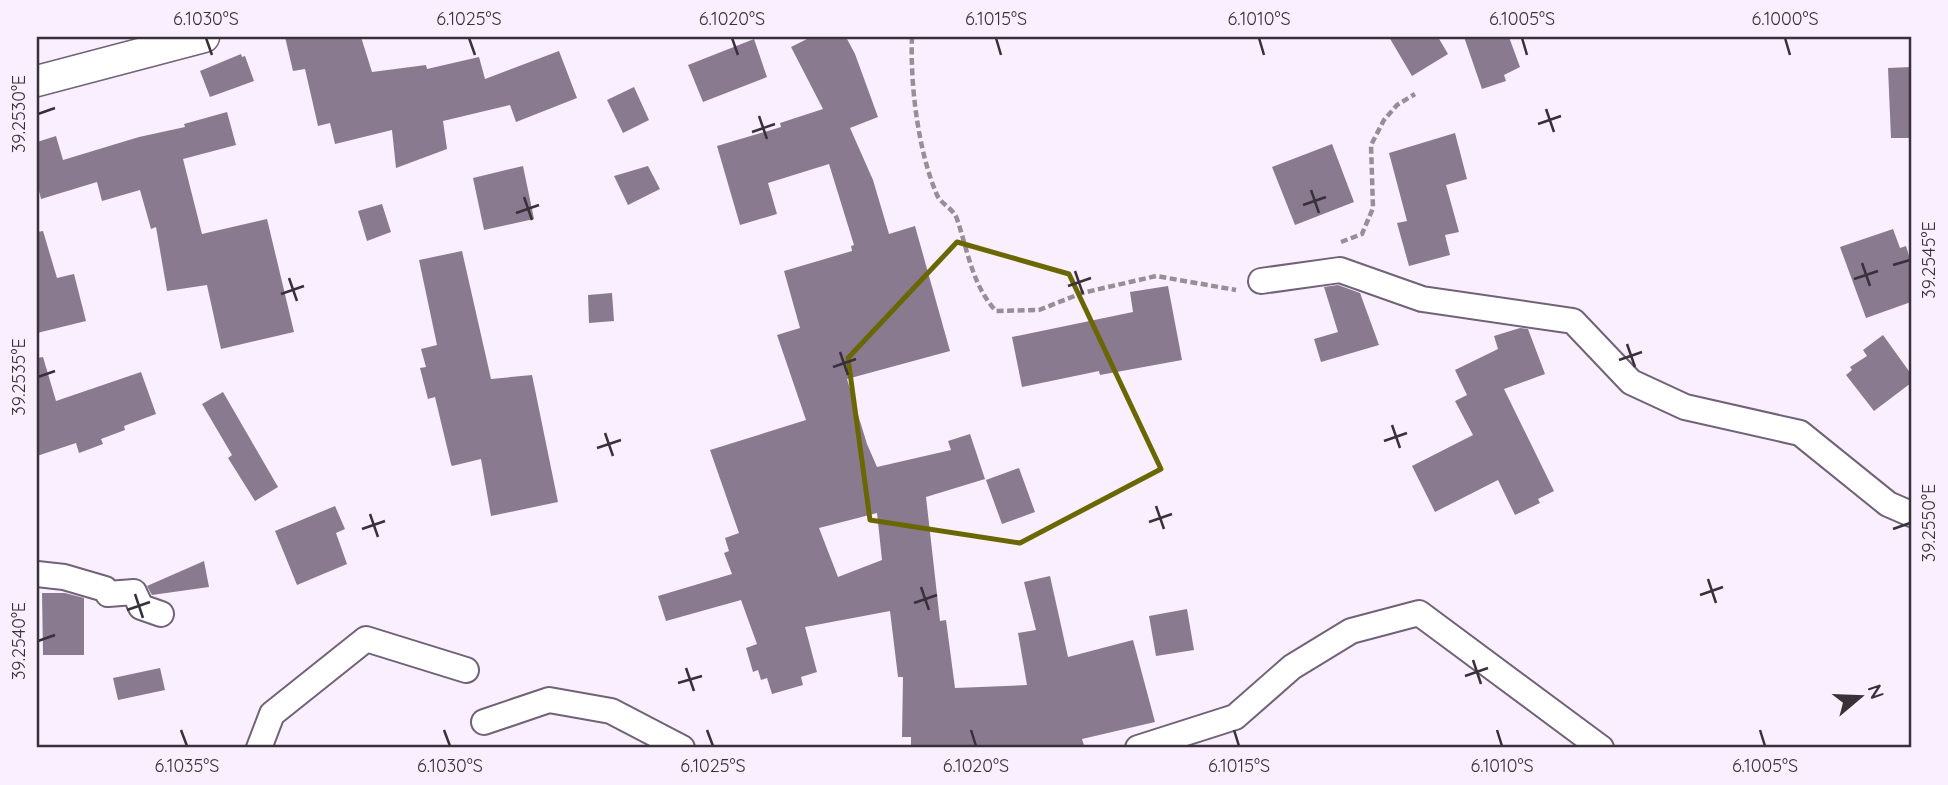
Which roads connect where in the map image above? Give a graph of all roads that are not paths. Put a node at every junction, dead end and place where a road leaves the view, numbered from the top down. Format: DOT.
graph roads {
  1 [pos="204,37"];
  2 [pos="37,82"];
  3 [pos="1261,281"];
  4 [pos="1911,514"];
  5 [pos="37,574"];
  6 [pos="161,614"];
  7 [pos="466,670"];
  8 [pos="484,722"];
  9 [pos="259,748"];
  10 [pos="682,748"];
  11 [pos="1138,748"];
  12 [pos="1601,748"];
  1 -- 2 [label="street"];
  3 -- 4 [label="street"];
  5 -- 6 [label="street"];
  7 -- 9 [label="street"];
  8 -- 10 [label="street"];
  11 -- 12 [label="street"];
}
